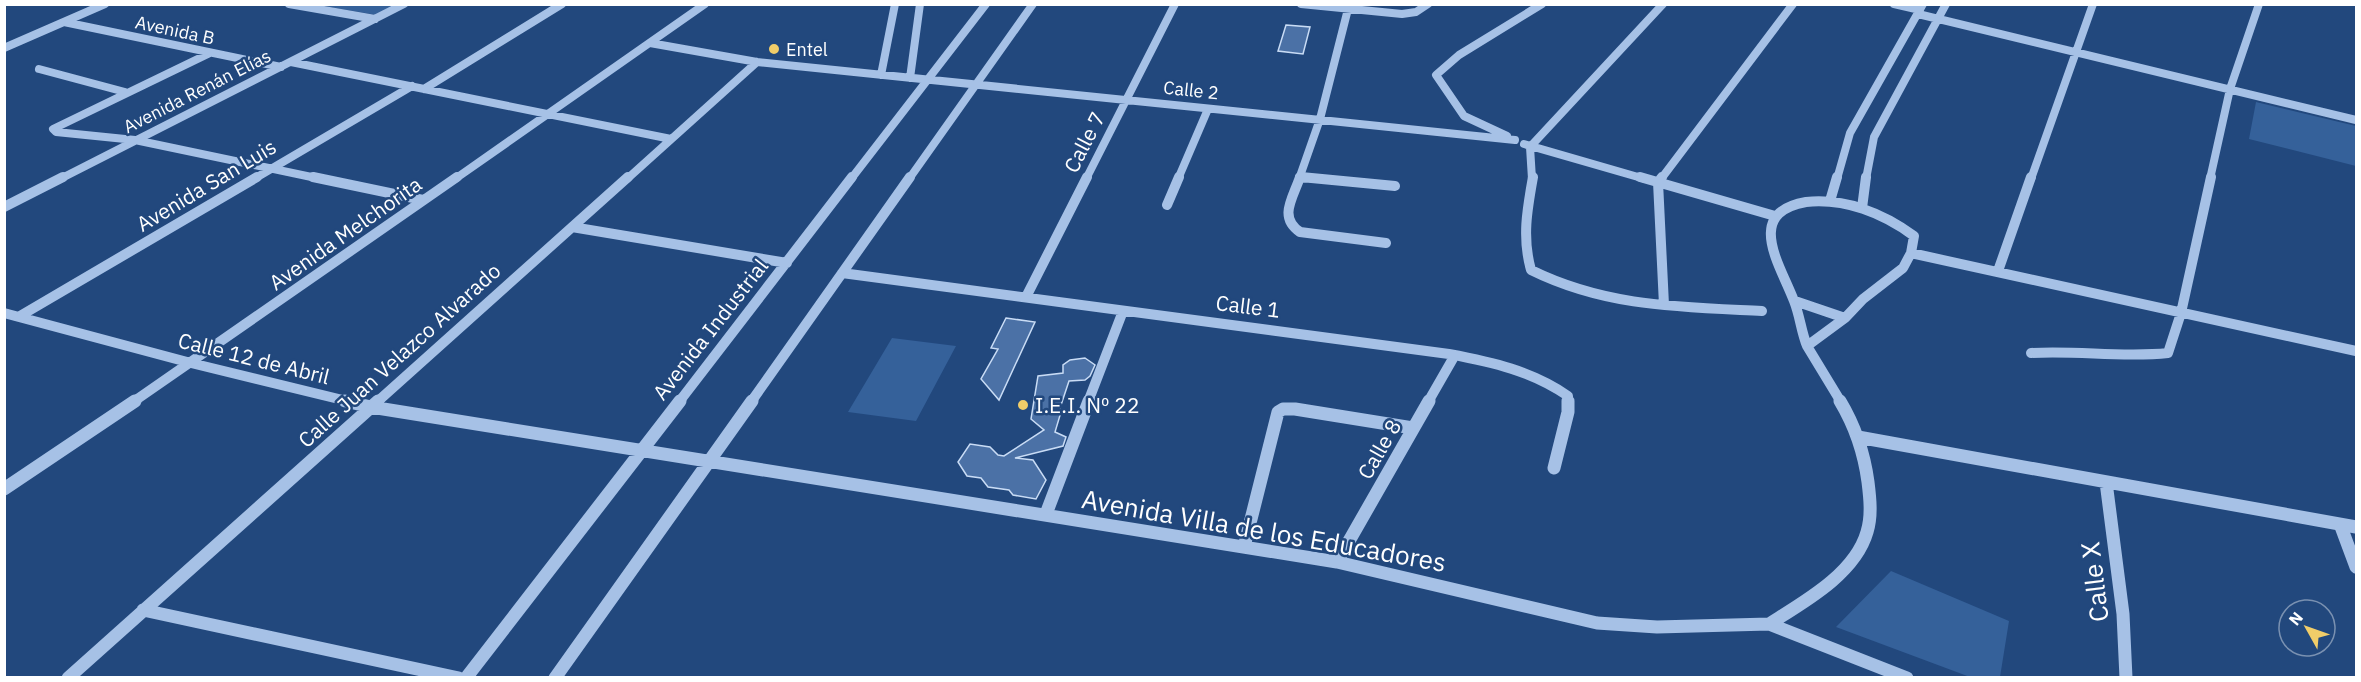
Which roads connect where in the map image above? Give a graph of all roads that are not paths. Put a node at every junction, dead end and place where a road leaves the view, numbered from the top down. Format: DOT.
graph roads {
  1 [pos="105,4"];
  2 [pos="289,4"];
  3 [pos="404,4"];
  4 [pos="562,4"];
  5 [pos="705,4"];
  6 [pos="895,4"];
  7 [pos="920,4"];
  8 [pos="986,4"];
  9 [pos="1033,4"];
  10 [pos="1175,4"];
  11 [pos="1301,4"];
  12 [pos="1428,4"];
  13 [pos="1542,4"];
  14 [pos="1663,4"];
  15 [pos="1793,4"];
  16 [pos="1894,4"];
  17 [pos="1946,4"];
  18 [pos="2093,4"];
  19 [pos="2259,4"];
  20 [pos="1319,5"];
  21 [pos="1348,9"];
  22 [pos="1920,10"];
  23 [pos="376,19"];
  24 [pos="1939,19"];
  25 [pos="64,22"];
  26 [pos="4,42"];
  27 [pos="14,44"];
  28 [pos="650,44"];
  29 [pos="4,48"];
  30 [pos="2076,51"];
  31 [pos="210,53"];
  32 [pos="291,62"];
  33 [pos="757,62"];
  34 [pos="281,68"];
  35 [pos="39,69"];
  36 [pos="881,75"];
  37 [pos="910,78"];
  38 [pos="928,80"];
  39 [pos="976,85"];
  40 [pos="411,86"];
  41 [pos="424,88"];
  42 [pos="2230,89"];
  43 [pos="125,92"];
  44 [pos="1126,100"];
  45 [pos="1208,109"];
  46 [pos="548,114"];
  47 [pos="1320,119"];
  48 [pos="2356,120"];
  49 [pos="671,139"];
  50 [pos="135,140"];
  51 [pos="1515,140"];
  52 [pos="1530,147"];
  53 [pos="269,169"];
  54 [pos="1299,177"];
  55 [pos="1658,182"];
  56 [pos="1395,186"];
  57 [pos="423,200"];
  58 [pos="1830,201"];
  59 [pos="1167,205"];
  60 [pos="4,207"];
  61 [pos="1862,208"];
  62 [pos="1775,216"];
  63 [pos="572,227"];
  64 [pos="1386,243"];
  65 [pos="1911,253"];
  66 [pos="787,263"];
  67 [pos="1998,271"];
  68 [pos="842,273"];
  69 [pos="1026,297"];
  70 [pos="1795,301"];
  71 [pos="1664,305"];
  72 [pos="1123,311"];
  73 [pos="1762,311"];
  74 [pos="4,313"];
  75 [pos="2181,313"];
  76 [pos="20,316"];
  77 [pos="1845,318"];
  78 [pos="1807,345"];
  79 [pos="2356,351"];
  80 [pos="2031,353"];
  81 [pos="1455,355"];
  82 [pos="191,363"];
  83 [pos="371,406"];
  84 [pos="1413,428"];
  85 [pos="1858,437"];
  86 [pos="641,450"];
  87 [pos="675,457"];
  88 [pos="708,462"];
  89 [pos="1554,468"];
  90 [pos="2106,482"];
  91 [pos="4,489"];
  92 [pos="1046,514"];
  93 [pos="2340,525"];
  94 [pos="2356,527"];
  95 [pos="1244,547"];
  96 [pos="1337,562"];
  97 [pos="2356,567"];
  98 [pos="143,610"];
  99 [pos="1769,624"];
  100 [pos="68,678"];
  101 [pos="459,678"];
  102 [pos="466,678"];
  103 [pos="555,678"];
  104 [pos="1907,678"];
  105 [pos="2126,678"];
  1 -- 25 [label="street"];
  2 -- 23 [label="street"];
  3 -- 23 [label="street, Avenida Renán Elías"];
  4 -- 41 [label="street"];
  5 -- 28 [label="street, Avenida Melchorita"];
  6 -- 36 [label="street"];
  7 -- 37 [label="street"];
  8 -- 38 [label="street, Avenida Industrial"];
  9 -- 39 [label="street"];
  10 -- 44 [label="street, Calle 7"];
  11 -- 20 [label="street"];
  12 -- 21 [label="street"];
  13 -- 51 [label="street"];
  14 -- 52 [label="street"];
  15 -- 55 [label="street"];
  16 -- 22 [label="street"];
  17 -- 24 [label="street"];
  18 -- 30 [label="street"];
  19 -- 42 [label="street"];
  20 -- 21 [label="street"];
  21 -- 47 [label="street"];
  22 -- 24 [label="street"];
  22 -- 58 [label="street"];
  23 -- 32 [label="street, Avenida Renán Elías"];
  24 -- 30 [label="street"];
  24 -- 61 [label="street"];
  25 -- 27 [label="street"];
  25 -- 31 [label="street, Avenida B"];
  26 -- 27 [label="street"];
  27 -- 29 [label="street"];
  28 -- 33 [label="street, Calle 2"];
  28 -- 46 [label="street, Avenida Melchorita"];
  30 -- 42 [label="street"];
  30 -- 67 [label="street"];
  31 -- 34 [label="street, Avenida B"];
  31 -- 43 [label="street"];
  32 -- 34 [label="street, Avenida Renán Elías"];
  32 -- 40 [label="street"];
  33 -- 36 [label="street, Calle 2"];
  33 -- 49 [label="street, Calle Juan Velazco Alvarado"];
  34 -- 50 [label="street, Avenida Renán Elías"];
  35 -- 43 [label="street"];
  36 -- 37 [label="street, Calle 2"];
  37 -- 38 [label="street, Calle 2"];
  38 -- 39 [label="street, Calle 2"];
  38 -- 66 [label="street, Avenida Industrial"];
  39 -- 44 [label="street, Calle 2"];
  39 -- 68 [label="street"];
  40 -- 41 [label="street"];
  40 -- 53 [label="street, Avenida San Luis"];
  41 -- 46 [label="street"];
  42 -- 48 [label="street"];
  42 -- 75 [label="street"];
  43 -- 50 [label="street"];
  44 -- 45 [label="street, Calle 2"];
  44 -- 69 [label="street, Calle 7"];
  45 -- 47 [label="street, Calle 2"];
  45 -- 59 [label="street"];
  46 -- 49 [label="street"];
  46 -- 57 [label="street, Avenida Melchorita"];
  47 -- 51 [label="street, Calle 2"];
  47 -- 54 [label="street"];
  49 -- 63 [label="street, Calle Juan Velazco Alvarado"];
  50 -- 53 [label="street"];
  50 -- 60 [label="street, Avenida Renán Elías"];
  51 -- 52 [label="street"];
  52 -- 55 [label="street"];
  52 -- 71 [label="street"];
  53 -- 57 [label="street"];
  53 -- 76 [label="street, Avenida San Luis"];
  54 -- 56 [label="street"];
  54 -- 64 [label="street"];
  55 -- 62 [label="street"];
  55 -- 71 [label="street"];
  57 -- 82 [label="street, Avenida Melchorita"];
  58 -- 61 [label="street"];
  58 -- 62 [label="street"];
  61 -- 65 [label="street"];
  62 -- 70 [label="street"];
  63 -- 66 [label="street"];
  63 -- 83 [label="street, Calle Juan Velazco Alvarado"];
  65 -- 67 [label="street"];
  65 -- 77 [label="street"];
  66 -- 86 [label="street, Avenida Industrial"];
  67 -- 75 [label="street"];
  68 -- 69 [label="street, Calle 1"];
  68 -- 88 [label="street"];
  69 -- 72 [label="street, Calle 1"];
  70 -- 77 [label="street"];
  70 -- 78 [label="street"];
  71 -- 73 [label="street"];
  72 -- 81 [label="street, Calle 1"];
  72 -- 92 [label="street"];
  74 -- 76 [label="street, Calle 12 de Abril"];
  75 -- 79 [label="street"];
  75 -- 80 [label="street"];
  76 -- 82 [label="street, Calle 12 de Abril"];
  77 -- 78 [label="street"];
  78 -- 85 [label="street"];
  81 -- 84 [label="street, Calle 8"];
  81 -- 89 [label="street, Calle 1"];
  82 -- 83 [label="street, Calle 12 de Abril"];
  82 -- 91 [label="street, Avenida Melchorita"];
  83 -- 86 [label="street, Calle 12 de Abril"];
  83 -- 98 [label="street, Calle Juan Velazco Alvarado"];
  84 -- 95 [label="street"];
  84 -- 96 [label="street, Calle 8"];
  85 -- 90 [label="street"];
  85 -- 99 [label="street"];
  86 -- 87 [label="street, Calle 12 de Abril"];
  86 -- 102 [label="street, Avenida Industrial"];
  87 -- 88 [label="street, Avenida Villa de los Educadores"];
  88 -- 92 [label="street, Avenida Villa de los Educadores"];
  88 -- 103 [label="street"];
  90 -- 93 [label="street"];
  90 -- 105 [label="street, Calle X"];
  92 -- 95 [label="street, Avenida Villa de los Educadores"];
  93 -- 94 [label="street"];
  93 -- 97 [label="street"];
  95 -- 96 [label="street, Avenida Villa de los Educadores"];
  96 -- 99 [label="street, Avenida Villa de los Educadores"];
  98 -- 100 [label="street, Calle Juan Velazco Alvarado"];
  98 -- 101 [label="street"];
  99 -- 104 [label="street, Avenida Villa de los Educadores"];
}
